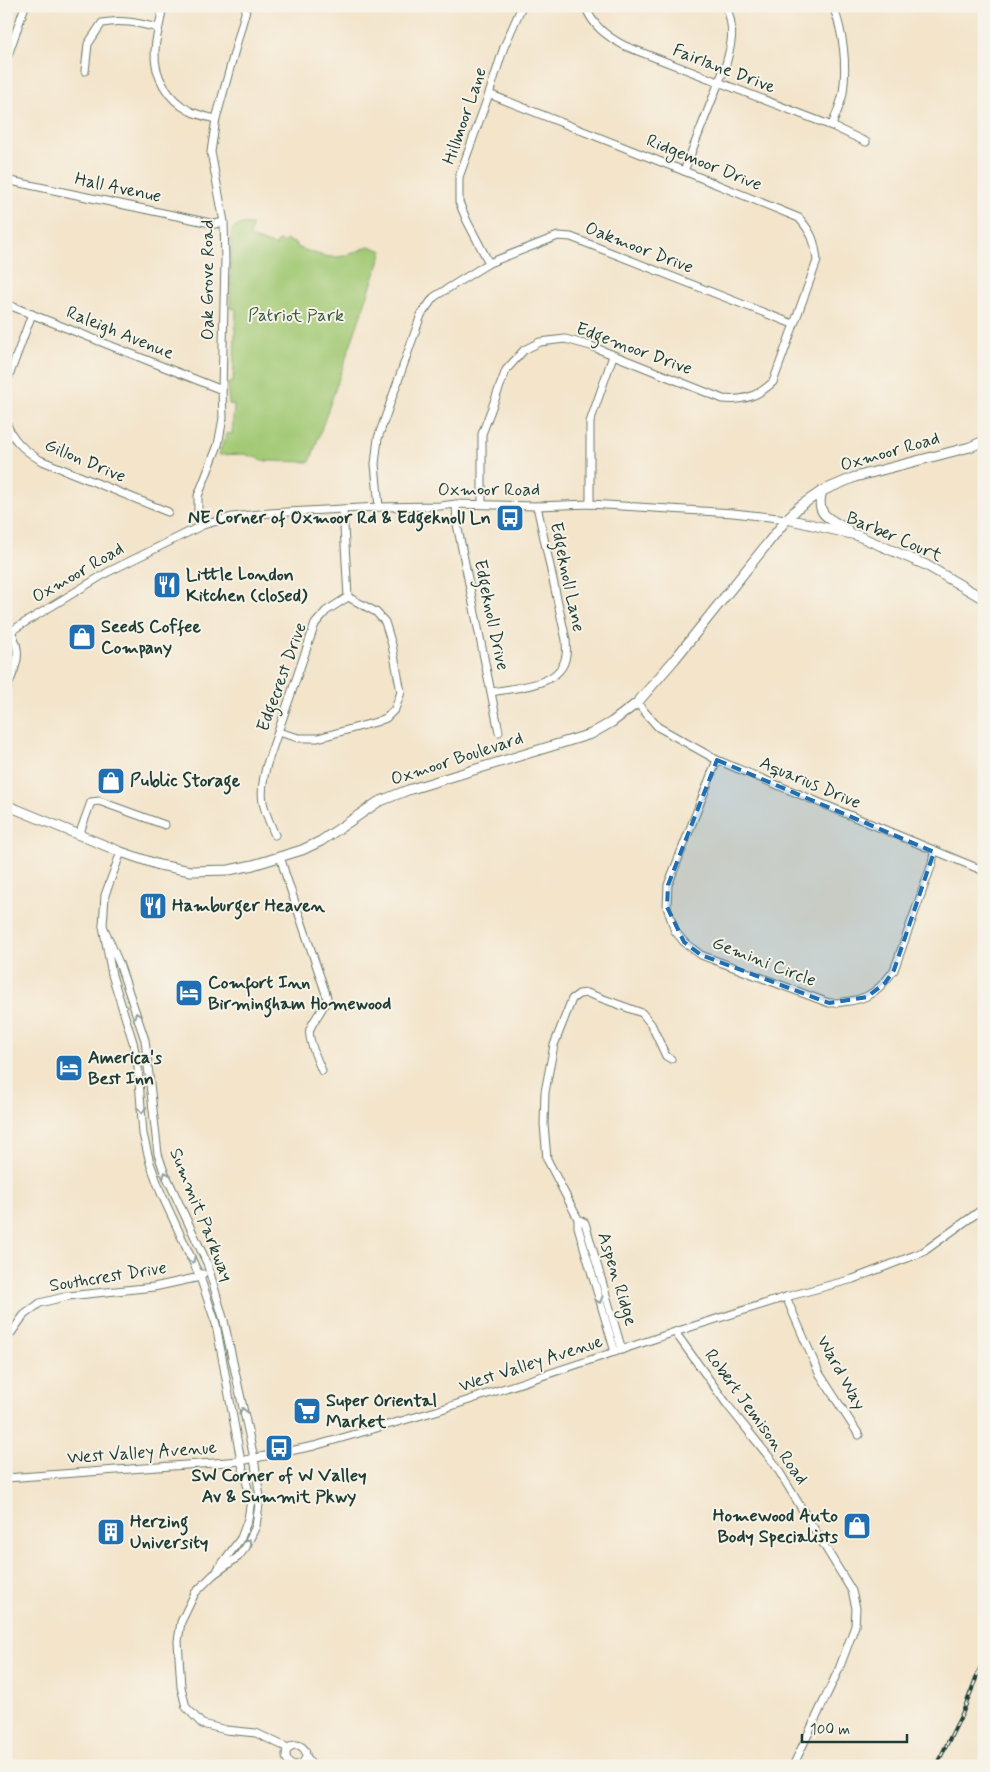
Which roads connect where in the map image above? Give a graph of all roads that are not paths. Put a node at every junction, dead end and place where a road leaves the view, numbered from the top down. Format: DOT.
graph roads {
  1 [pos="25,6"];
  2 [pos="162,6"];
  3 [pos="247,6"];
  4 [pos="522,6"];
  5 [pos="585,6"];
  6 [pos="726,6"];
  7 [pos="833,6"];
  8 [pos="158,28"];
  9 [pos="6,61"];
  10 [pos="85,71"];
  11 [pos="718,82"];
  12 [pos="489,94"];
  13 [pos="216,119"];
  14 [pos="832,126"];
  15 [pos="866,142"];
  16 [pos="684,171"];
  17 [pos="6,180"];
  18 [pos="224,222"];
  19 [pos="489,264"];
  20 [pos="6,304"];
  21 [pos="32,314"];
  22 [pos="793,324"];
  23 [pos="613,356"];
  24 [pos="6,384"];
  25 [pos="222,390"];
  26 [pos="6,421"];
  27 [pos="984,441"];
  28 [pos="822,491"];
  29 [pos="456,504"];
  30 [pos="482,504"];
  31 [pos="590,504"];
  32 [pos="537,506"];
  33 [pos="379,507"];
  34 [pos="343,509"];
  35 [pos="168,512"];
  36 [pos="787,519"];
  37 [pos="203,525"];
  38 [pos="856,535"];
  39 [pos="348,598"];
  40 [pos="984,599"];
  41 [pos="9,633"];
  42 [pos="6,691"];
  43 [pos="492,692"];
  44 [pos="637,703"];
  45 [pos="278,732"];
  46 [pos="499,732"];
  47 [pos="717,760"];
  48 [pos="6,805"];
  49 [pos="165,825"];
  50 [pos="79,835"];
  51 [pos="275,835"];
  52 [pos="121,852"];
  53 [pos="934,852"];
  54 [pos="280,856"];
  55 [pos="984,871"];
  56 [pos="103,926"];
  57 [pos="671,1059"];
  58 [pos="322,1071"];
  59 [pos="984,1208"];
  60 [pos="209,1270"];
  61 [pos="200,1277"];
  62 [pos="786,1297"];
  63 [pos="675,1332"];
  64 [pos="6,1340"];
  65 [pos="619,1351"];
  66 [pos="859,1435"];
  67 [pos="254,1458"];
  68 [pos="241,1461"];
  69 [pos="6,1478"];
  70 [pos="213,1575"];
  71 [pos="288,1748"];
  72 [pos="306,1756"];
  73 [pos="298,1766"];
  74 [pos="313,1766"];
  75 [pos="793,1766"];
  1 -- 9 [label="street"];
  2 -- 8 [label="street"];
  3 -- 13 [label="street, Oak Grove Road"];
  4 -- 12 [label="street, Hillmoor Lane"];
  5 -- 11 [label="street, Fairlane Drive"];
  6 -- 11 [label="street"];
  7 -- 14 [label="street"];
  8 -- 10 [label="street"];
  8 -- 13 [label="street"];
  11 -- 14 [label="street, Fairlane Drive"];
  11 -- 16 [label="street"];
  12 -- 16 [label="street, Ridgemoor Drive"];
  12 -- 19 [label="street, Hillmoor Lane"];
  13 -- 18 [label="street, Oak Grove Road"];
  14 -- 15 [label="street, Fairlane Drive"];
  16 -- 22 [label="street, Ridgemoor Drive"];
  17 -- 18 [label="street, Hall Avenue"];
  18 -- 25 [label="street, Oak Grove Road"];
  19 -- 22 [label="street, Oakmoor Drive"];
  19 -- 33 [label="street, Oakmoor Drive"];
  20 -- 21 [label="street, Raleigh Avenue"];
  21 -- 24 [label="street"];
  21 -- 25 [label="street, Raleigh Avenue"];
  22 -- 23 [label="street, Edgemoor Drive"];
  23 -- 30 [label="street, Edgemoor Drive"];
  23 -- 31 [label="street"];
  25 -- 37 [label="street, Oak Grove Road"];
  26 -- 35 [label="street, Gillon Drive"];
  27 -- 28 [label="main road, Oxmoor Road"];
  28 -- 36 [label="main road, Oxmoor Road"];
  28 -- 38 [label="main road"];
  29 -- 30 [label="street, Oxmoor Road"];
  29 -- 33 [label="street, Oxmoor Road"];
  29 -- 43 [label="street, Edgeknoll Drive"];
  30 -- 32 [label="street, Oxmoor Road"];
  31 -- 32 [label="street, Oxmoor Road"];
  31 -- 36 [label="street, Oxmoor Road"];
  32 -- 43 [label="street, Edgeknoll Lane"];
  33 -- 34 [label="street, Oxmoor Road"];
  34 -- 37 [label="street, Oxmoor Road"];
  34 -- 39 [label="street"];
  36 -- 38 [label="main road, Barber Court"];
  36 -- 44 [label="main road, Oxmoor Boulevard"];
  37 -- 41 [label="street, Oxmoor Road"];
  38 -- 40 [label="main road, Barber Court"];
  39 -- 45 [label="street, Edgecrest Drive"];
  39 -- 45 [label="street"];
  41 -- 42 [label="street"];
  43 -- 46 [label="street, Edgeknoll Drive"];
  44 -- 47 [label="street, Aquarius Drive"];
  44 -- 54 [label="main road, Oxmoor Boulevard"];
  45 -- 51 [label="street, Edgecrest Drive"];
  47 -- 53 [label="street, Aquarius Drive"];
  47 -- 53 [label="street, Gemini Circle"];
  48 -- 50 [label="main road, Oxmoor Boulevard"];
  49 -- 50 [label="street"];
  50 -- 52 [label="main road, Oxmoor Boulevard"];
  52 -- 54 [label="main road, Oxmoor Boulevard"];
  52 -- 56 [label="street, Summit Parkway"];
  53 -- 55 [label="street, Aquarius Drive"];
  54 -- 58 [label="street"];
  60 -- 56 [label="street, Summit Parkway, one-way"];
  56 -- 61 [label="street, Summit Parkway, one-way"];
  57 -- 65 [label="street, Aspen Ridge"];
  59 -- 62 [label="street, West Valley Avenue"];
  60 -- 61 [label="street"];
  67 -- 60 [label="street, Summit Parkway, one-way"];
  61 -- 64 [label="street, Southcrest Drive"];
  61 -- 68 [label="street, Summit Parkway"];
  62 -- 63 [label="street, West Valley Avenue"];
  62 -- 66 [label="street, Ward Way"];
  63 -- 65 [label="street, West Valley Avenue"];
  63 -- 75 [label="street, Robert Jemison Road"];
  65 -- 67 [label="street, West Valley Avenue"];
  67 -- 68 [label="street, West Valley Avenue"];
  70 -- 67 [label="street, Summit Parkway, one-way"];
  68 -- 69 [label="street, West Valley Avenue"];
  68 -- 70 [label="street, Summit Parkway"];
  70 -- 71 [label="street"];
  71 -- 72 [label="street"];
  71 -- 73 [label="street"];
  72 -- 73 [label="street"];
  72 -- 74 [label="street"];
}
